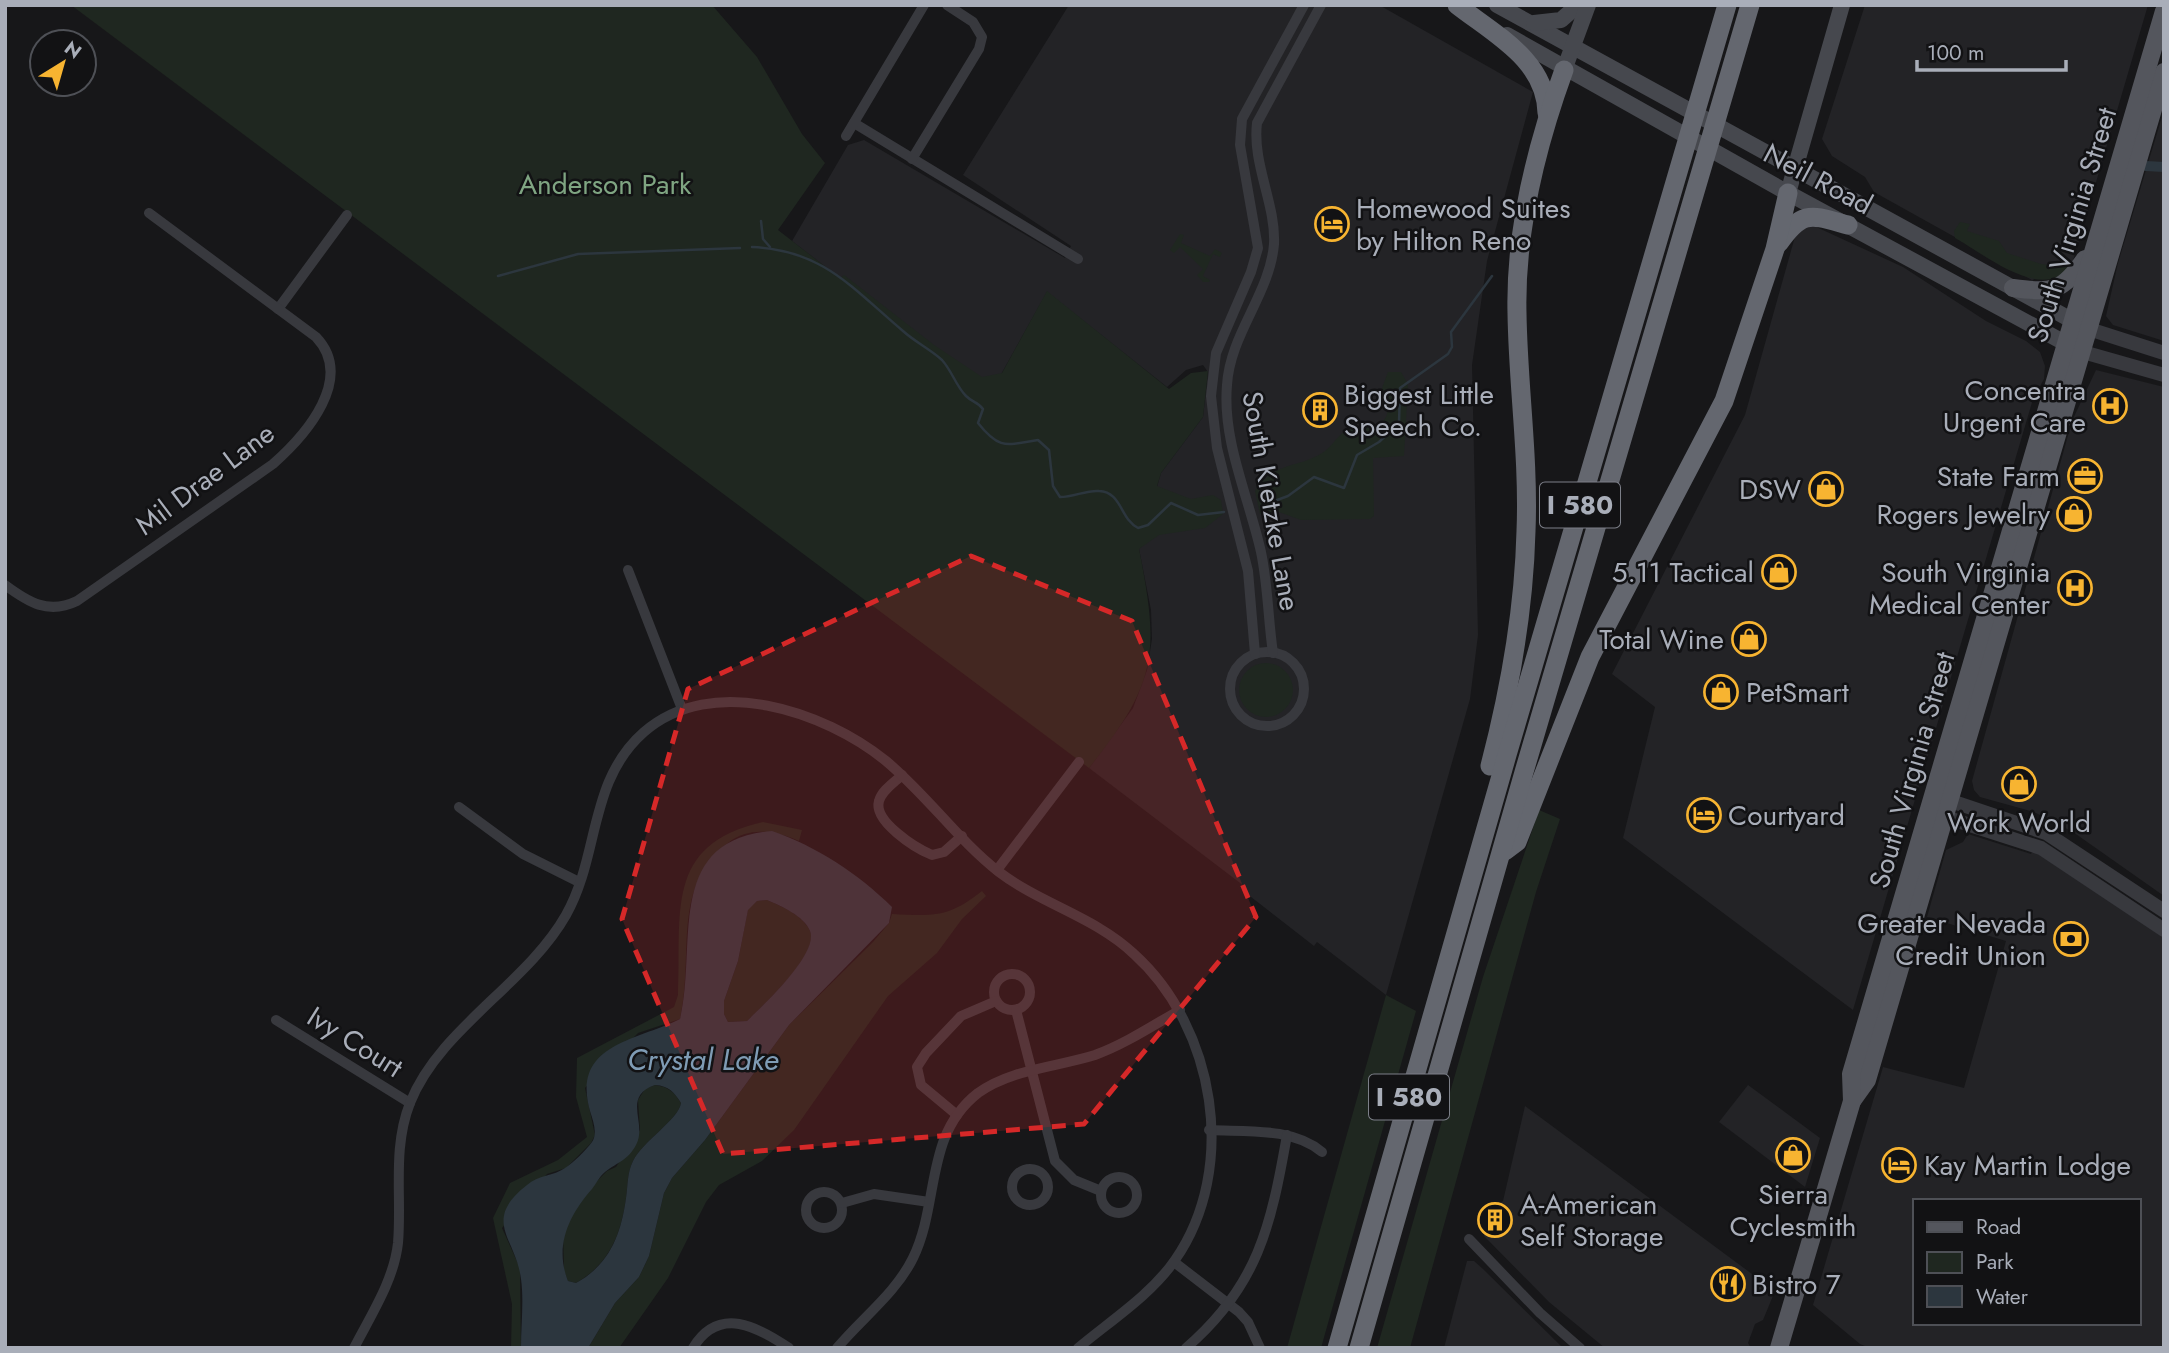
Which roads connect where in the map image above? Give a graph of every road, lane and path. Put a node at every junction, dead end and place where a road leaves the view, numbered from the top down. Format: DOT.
graph roads {
  1 [pos="924,5"];
  2 [pos="947,5"];
  3 [pos="1304,5"];
  4 [pos="1321,5"];
  5 [pos="1457,5"];
  6 [pos="1497,5"];
  7 [pos="1578,5"];
  8 [pos="1587,5"];
  9 [pos="1727,5"];
  10 [pos="1750,5"];
  11 [pos="1842,5"];
  12 [pos="2164,10"];
  13 [pos="1532,23"];
  14 [pos="1575,46"];
  15 [pos="2159,68"];
  16 [pos="1564,70"];
  17 [pos="1547,121"];
  18 [pos="854,123"];
  19 [pos="846,136"];
  20 [pos="912,159"];
  21 [pos="1795,168"];
  22 [pos="1788,193"];
  23 [pos="149,213"];
  24 [pos="347,215"];
  25 [pos="1848,225"];
  26 [pos="2095,244"];
  27 [pos="1774,249"];
  28 [pos="1078,259"];
  29 [pos="2013,288"];
  30 [pos="278,309"];
  31 [pos="2071,322"];
  32 [pos="2090,329"];
  33 [pos="2065,344"];
  34 [pos="2083,352"];
  35 [pos="2164,353"];
  36 [pos="2164,375"];
  37 [pos="628,570"];
  38 [pos="5,585"];
  39 [pos="1273,653"];
  40 [pos="1255,654"];
  41 [pos="682,709"];
  42 [pos="1079,762"];
  43 [pos="902,775"];
  44 [pos="1939,806"];
  45 [pos="459,807"];
  46 [pos="962,836"];
  47 [pos="1481,847"];
  48 [pos="1501,853"];
  49 [pos="997,870"];
  50 [pos="579,882"];
  51 [pos="2164,911"];
  52 [pos="2164,930"];
  53 [pos="996,1001"];
  54 [pos="1016,1010"];
  55 [pos="1180,1010"];
  56 [pos="276,1020"];
  57 [pos="1032,1072"];
  58 [pos="410,1102"];
  59 [pos="957,1115"];
  60 [pos="1209,1130"];
  61 [pos="1287,1135"];
  62 [pos="1322,1152"];
  63 [pos="1059,1167"];
  64 [pos="1045,1177"];
  65 [pos="1101,1191"];
  66 [pos="929,1202"];
  67 [pos="842,1203"];
  68 [pos="1469,1239"];
  69 [pos="1174,1262"];
  70 [pos="1230,1304"];
  71 [pos="354,1348"];
  72 [pos="693,1348"];
  73 [pos="789,1348"];
  74 [pos="837,1348"];
  75 [pos="1078,1348"];
  76 [pos="1186,1348"];
  77 [pos="1260,1348"];
  78 [pos="1337,1348"];
  79 [pos="1359,1348"];
  80 [pos="1580,1348"];
  81 [pos="1779,1348"];
  1 -- 18 [label="street"];
  2 -- 20 [label="street"];
  3 -- 40 [label="street, South Kietzke Lane"];
  4 -- 39 [label="street, South Kietzke Lane"];
  5 -- 16 [label="main road, Neil Road"];
  5 -- 17 [label="highway"];
  6 -- 13 [label="main road, Neil Road"];
  7 -- 13 [label="main road"];
  8 -- 14 [label="main road"];
  9 -- 47 [label="highway, I 580"];
  10 -- 48 [label="highway, I 580"];
  11 -- 21 [label="main road"];
  12 -- 15 [label="main road, South Virginia Street"];
  13 -- 14 [label="main road, Neil Road"];
  14 -- 16 [label="main road"];
  14 -- 21 [label="main road, Neil Road"];
  15 -- 26 [label="main road, South Virginia Street"];
  15 -- 32 [label="main road, South Virginia Street"];
  16 -- 17 [label="highway"];
  16 -- 22 [label="main road, Neil Road"];
  17 -- 47 [label="highway"];
  18 -- 19 [label="street"];
  18 -- 20 [label="street"];
  20 -- 28 [label="street"];
  21 -- 22 [label="main road"];
  21 -- 29 [label="main road, Neil Road"];
  22 -- 25 [label="main road, Neil Road"];
  22 -- 27 [label="highway"];
  23 -- 30 [label="street, Mil Drae Lane"];
  24 -- 30 [label="street"];
  25 -- 27 [label="highway"];
  25 -- 33 [label="main road, Neil Road"];
  26 -- 29 [label="main road"];
  26 -- 31 [label="main road, South Virginia Street"];
  27 -- 48 [label="highway"];
  29 -- 31 [label="main road, Neil Road"];
  30 -- 38 [label="street, Mil Drae Lane"];
  31 -- 32 [label="main road, Neil Road"];
  31 -- 33 [label="main road, South Virginia Street"];
  32 -- 34 [label="main road, South Virginia Street"];
  32 -- 35 [label="street, Neil Road"];
  33 -- 34 [label="main road, Neil Road"];
  33 -- 44 [label="main road, South Virginia Street"];
  34 -- 36 [label="street, Neil Road"];
  34 -- 44 [label="main road, South Virginia Street"];
  37 -- 41 [label="street"];
  39 -- 40 [label="street, South Kietzke Lane"];
  39 -- 40 [label="street, South Kietzke Lane"];
  41 -- 43 [label="street"];
  41 -- 50 [label="street"];
  42 -- 49 [label="street"];
  43 -- 46 [label="street"];
  43 -- 46 [label="street"];
  44 -- 51 [label="street"];
  44 -- 52 [label="street"];
  44 -- 81 [label="main road, South Virginia Street"];
  45 -- 50 [label="street"];
  46 -- 49 [label="street"];
  47 -- 78 [label="highway, I 580"];
  48 -- 79 [label="highway, I 580"];
  49 -- 55 [label="street"];
  50 -- 58 [label="street"];
  53 -- 54 [label="street"];
  53 -- 54 [label="street"];
  53 -- 59 [label="street"];
  54 -- 57 [label="street"];
  55 -- 57 [label="street"];
  55 -- 60 [label="street"];
  56 -- 58 [label="street, Ivy Court"];
  57 -- 59 [label="street"];
  57 -- 63 [label="street"];
  58 -- 71 [label="street"];
  59 -- 66 [label="street"];
  60 -- 61 [label="street"];
  60 -- 69 [label="street"];
  61 -- 62 [label="street"];
  61 -- 70 [label="street"];
  63 -- 64 [label="street"];
  63 -- 65 [label="street"];
  66 -- 67 [label="street"];
  66 -- 74 [label="street"];
  68 -- 80 [label="street"];
  69 -- 70 [label="street"];
  69 -- 75 [label="street"];
  70 -- 76 [label="street"];
  70 -- 77 [label="street"];
  72 -- 73 [label="street"];
}
